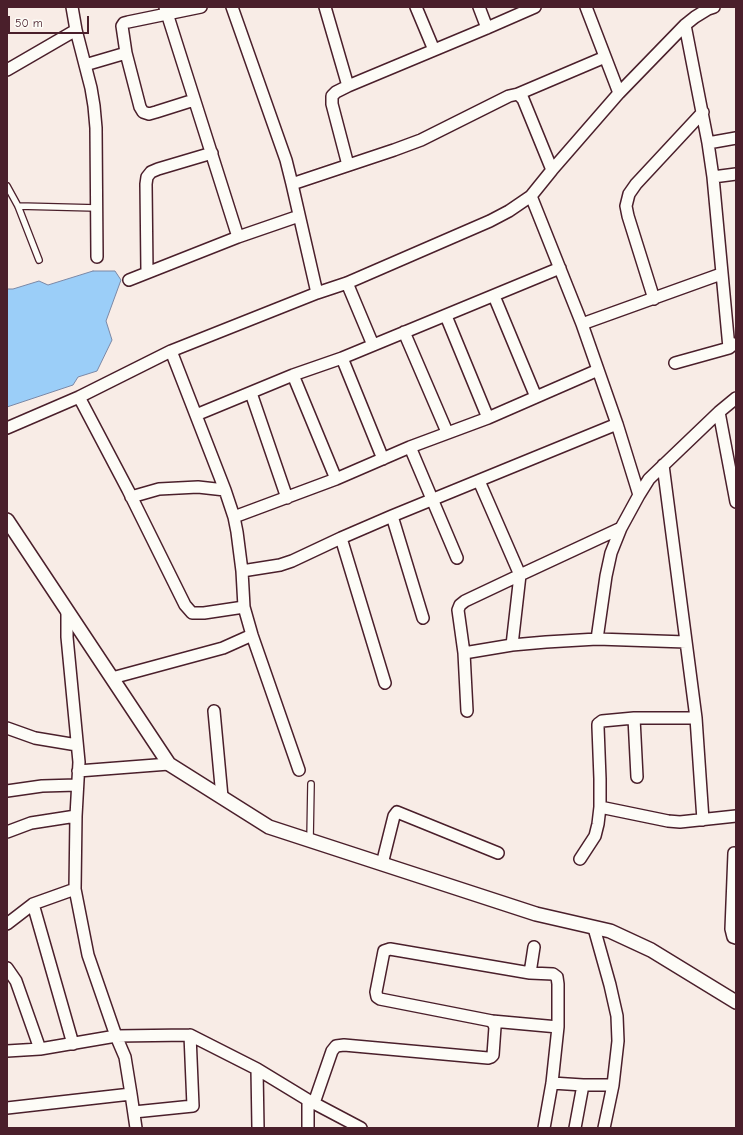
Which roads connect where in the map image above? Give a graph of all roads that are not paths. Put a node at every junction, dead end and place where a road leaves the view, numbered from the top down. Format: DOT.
graph roads {
  1 [pos="72,7"];
  2 [pos="202,7"];
  3 [pos="232,7"];
  4 [pos="325,7"];
  5 [pos="416,7"];
  6 [pos="479,7"];
  7 [pos="535,7"];
  8 [pos="586,7"];
  9 [pos="710,8"];
  10 [pos="167,11"];
  11 [pos="686,25"];
  12 [pos="487,28"];
  13 [pos="76,30"];
  14 [pos="434,50"];
  15 [pos="126,53"];
  16 [pos="605,57"];
  17 [pos="85,65"];
  18 [pos="7,70"];
  19 [pos="348,86"];
  20 [pos="518,94"];
  21 [pos="619,94"];
  22 [pos="194,100"];
  23 [pos="703,112"];
  24 [pos="736,138"];
  25 [pos="708,143"];
  26 [pos="212,153"];
  27 [pos="348,165"];
  28 [pos="552,170"];
  29 [pos="736,174"];
  30 [pos="713,177"];
  31 [pos="292,184"];
  32 [pos="7,186"];
  33 [pos="531,196"];
  34 [pos="18,206"];
  35 [pos="97,208"];
  36 [pos="299,216"];
  37 [pos="238,237"];
  38 [pos="97,257"];
  39 [pos="39,260"];
  40 [pos="560,268"];
  41 [pos="147,272"];
  42 [pos="721,274"];
  43 [pos="129,280"];
  44 [pos="347,283"];
  45 [pos="317,293"];
  46 [pos="494,296"];
  47 [pos="654,299"];
  48 [pos="446,316"];
  49 [pos="582,324"];
  50 [pos="404,332"];
  51 [pos="373,345"];
  52 [pos="732,345"];
  53 [pos="171,351"];
  54 [pos="342,358"];
  55 [pos="675,363"];
  56 [pos="598,370"];
  57 [pos="293,375"];
  58 [pos="251,393"];
  59 [pos="79,397"];
  60 [pos="536,397"];
  61 [pos="736,398"];
  62 [pos="719,412"];
  63 [pos="196,415"];
  64 [pos="488,418"];
  65 [pos="617,424"];
  66 [pos="7,428"];
  67 [pos="447,432"];
  68 [pos="410,447"];
  69 [pos="383,459"];
  70 [pos="664,465"];
  71 [pos="336,479"];
  72 [pos="479,481"];
  73 [pos="225,490"];
  74 [pos="129,494"];
  75 [pos="639,495"];
  76 [pos="287,498"];
  77 [pos="432,500"];
  78 [pos="736,502"];
  79 [pos="392,516"];
  80 [pos="234,517"];
  81 [pos="7,520"];
  82 [pos="621,528"];
  83 [pos="341,538"];
  84 [pos="457,558"];
  85 [pos="242,571"];
  86 [pos="520,575"];
  87 [pos="244,607"];
  88 [pos="67,610"];
  89 [pos="423,618"];
  90 [pos="252,636"];
  91 [pos="597,639"];
  92 [pos="686,642"];
  93 [pos="512,646"];
  94 [pos="464,654"];
  95 [pos="112,678"];
  96 [pos="385,683"];
  97 [pos="214,711"];
  98 [pos="467,711"];
  99 [pos="634,718"];
  100 [pos="696,718"];
  101 [pos="7,728"];
  102 [pos="77,745"];
  103 [pos="169,764"];
  104 [pos="299,770"];
  105 [pos="78,771"];
  106 [pos="637,777"];
  107 [pos="311,784"];
  108 [pos="77,785"];
  109 [pos="7,791"];
  110 [pos="222,797"];
  111 [pos="600,807"];
  112 [pos="76,816"];
  113 [pos="736,816"];
  114 [pos="703,820"];
  115 [pos="7,832"];
  116 [pos="310,840"];
  117 [pos="498,852"];
  118 [pos="734,853"];
  119 [pos="580,859"];
  120 [pos="382,864"];
  121 [pos="75,889"];
  122 [pos="33,904"];
  123 [pos="7,924"];
  124 [pos="594,928"];
  125 [pos="736,938"];
  126 [pos="534,946"];
  127 [pos="7,968"];
  128 [pos="530,973"];
  129 [pos="736,1002"];
  130 [pos="492,1022"];
  131 [pos="558,1027"];
  132 [pos="190,1035"];
  133 [pos="116,1036"];
  134 [pos="73,1044"];
  135 [pos="40,1049"];
  136 [pos="7,1051"];
  137 [pos="257,1069"];
  138 [pos="552,1082"];
  139 [pos="583,1085"];
  140 [pos="614,1085"];
  141 [pos="131,1094"];
  142 [pos="311,1101"];
  143 [pos="7,1108"];
  144 [pos="134,1112"];
  145 [pos="136,1128"];
  146 [pos="258,1128"];
  147 [pos="308,1128"];
  148 [pos="361,1128"];
  149 [pos="544,1128"];
  150 [pos="575,1128"];
  151 [pos="604,1128"];
  1 -- 13 [label="street"];
  2 -- 10 [label="street"];
  3 -- 31 [label="street"];
  4 -- 19 [label="street"];
  5 -- 14 [label="street"];
  6 -- 12 [label="street"];
  7 -- 12 [label="street"];
  8 -- 16 [label="street"];
  9 -- 11 [label="street"];
  10 -- 15 [label="street"];
  10 -- 22 [label="street"];
  11 -- 21 [label="street"];
  11 -- 23 [label="street"];
  12 -- 14 [label="street"];
  13 -- 17 [label="street"];
  13 -- 18 [label="street"];
  14 -- 19 [label="street"];
  15 -- 17 [label="street"];
  15 -- 22 [label="street"];
  16 -- 20 [label="street"];
  16 -- 21 [label="street"];
  17 -- 35 [label="street"];
  19 -- 27 [label="street"];
  20 -- 27 [label="street"];
  20 -- 28 [label="street"];
  21 -- 28 [label="street"];
  22 -- 26 [label="street"];
  23 -- 25 [label="street"];
  23 -- 47 [label="street"];
  24 -- 25 [label="street"];
  25 -- 30 [label="street"];
  26 -- 37 [label="street"];
  26 -- 41 [label="street"];
  27 -- 31 [label="street"];
  28 -- 33 [label="street"];
  29 -- 30 [label="street"];
  30 -- 42 [label="street"];
  31 -- 36 [label="street"];
  32 -- 34 [label="lane"];
  33 -- 40 [label="street"];
  33 -- 44 [label="street"];
  34 -- 35 [label="lane"];
  34 -- 39 [label="lane"];
  35 -- 38 [label="street"];
  36 -- 37 [label="street"];
  36 -- 45 [label="street"];
  37 -- 41 [label="street"];
  40 -- 46 [label="street"];
  40 -- 49 [label="street"];
  41 -- 43 [label="street"];
  42 -- 47 [label="street"];
  42 -- 52 [label="street"];
  44 -- 45 [label="street"];
  44 -- 51 [label="street"];
  45 -- 53 [label="street"];
  46 -- 48 [label="street"];
  46 -- 60 [label="street"];
  47 -- 49 [label="street"];
  48 -- 50 [label="street"];
  48 -- 64 [label="street"];
  49 -- 56 [label="street"];
  50 -- 51 [label="street"];
  50 -- 67 [label="street"];
  51 -- 54 [label="street"];
  52 -- 55 [label="street"];
  53 -- 59 [label="street"];
  53 -- 63 [label="street"];
  54 -- 57 [label="street"];
  54 -- 69 [label="street"];
  56 -- 60 [label="street"];
  56 -- 65 [label="street"];
  57 -- 58 [label="street"];
  57 -- 71 [label="street"];
  58 -- 63 [label="street"];
  58 -- 76 [label="street"];
  59 -- 66 [label="street"];
  59 -- 74 [label="street"];
  60 -- 64 [label="street"];
  61 -- 62 [label="street"];
  62 -- 70 [label="street"];
  62 -- 78 [label="street"];
  63 -- 73 [label="street"];
  64 -- 67 [label="street"];
  65 -- 72 [label="street"];
  65 -- 75 [label="street"];
  67 -- 68 [label="street"];
  68 -- 69 [label="street"];
  68 -- 77 [label="street"];
  69 -- 71 [label="street"];
  70 -- 75 [label="street"];
  70 -- 92 [label="street"];
  71 -- 76 [label="street"];
  72 -- 77 [label="street"];
  72 -- 86 [label="street"];
  73 -- 74 [label="street"];
  73 -- 80 [label="street"];
  74 -- 87 [label="street"];
  75 -- 82 [label="street"];
  76 -- 80 [label="street"];
  77 -- 79 [label="street"];
  77 -- 84 [label="street"];
  79 -- 83 [label="street"];
  79 -- 89 [label="street"];
  80 -- 85 [label="street"];
  81 -- 88 [label="street"];
  82 -- 86 [label="street"];
  82 -- 91 [label="street"];
  83 -- 85 [label="street"];
  83 -- 96 [label="street"];
  85 -- 87 [label="street"];
  86 -- 93 [label="street"];
  86 -- 94 [label="street"];
  87 -- 90 [label="street"];
  88 -- 95 [label="street"];
  88 -- 102 [label="street"];
  90 -- 95 [label="street"];
  90 -- 104 [label="street"];
  91 -- 92 [label="street"];
  91 -- 93 [label="street"];
  92 -- 100 [label="street"];
  93 -- 94 [label="street"];
  94 -- 98 [label="street"];
  95 -- 103 [label="street"];
  97 -- 110 [label="street"];
  99 -- 100 [label="street"];
  99 -- 106 [label="street"];
  99 -- 111 [label="street"];
  100 -- 114 [label="street"];
  101 -- 102 [label="street"];
  102 -- 105 [label="street"];
  103 -- 105 [label="street"];
  103 -- 110 [label="street"];
  105 -- 108 [label="street"];
  107 -- 116 [label="lane"];
  108 -- 109 [label="street"];
  108 -- 112 [label="street"];
  110 -- 116 [label="street"];
  111 -- 114 [label="street"];
  111 -- 119 [label="street"];
  112 -- 115 [label="street"];
  112 -- 121 [label="street"];
  113 -- 114 [label="street"];
  116 -- 120 [label="street"];
  117 -- 120 [label="street"];
  118 -- 125 [label="street"];
  120 -- 124 [label="street"];
  121 -- 122 [label="street"];
  121 -- 133 [label="street"];
  122 -- 123 [label="street"];
  122 -- 134 [label="street"];
  124 -- 129 [label="street"];
  124 -- 140 [label="street"];
  126 -- 128 [label="street"];
  127 -- 135 [label="street"];
  128 -- 130 [label="street"];
  128 -- 131 [label="street"];
  130 -- 131 [label="street"];
  130 -- 142 [label="street"];
  131 -- 138 [label="street"];
  132 -- 133 [label="street"];
  132 -- 137 [label="street"];
  132 -- 144 [label="street"];
  133 -- 134 [label="street"];
  133 -- 141 [label="street"];
  134 -- 135 [label="street"];
  135 -- 136 [label="street"];
  137 -- 142 [label="street"];
  137 -- 146 [label="street"];
  138 -- 139 [label="street"];
  138 -- 149 [label="street"];
  139 -- 140 [label="street"];
  139 -- 150 [label="street"];
  140 -- 151 [label="street"];
  141 -- 143 [label="street"];
  141 -- 144 [label="street"];
  142 -- 147 [label="street"];
  142 -- 148 [label="street"];
  144 -- 145 [label="street"];
}
